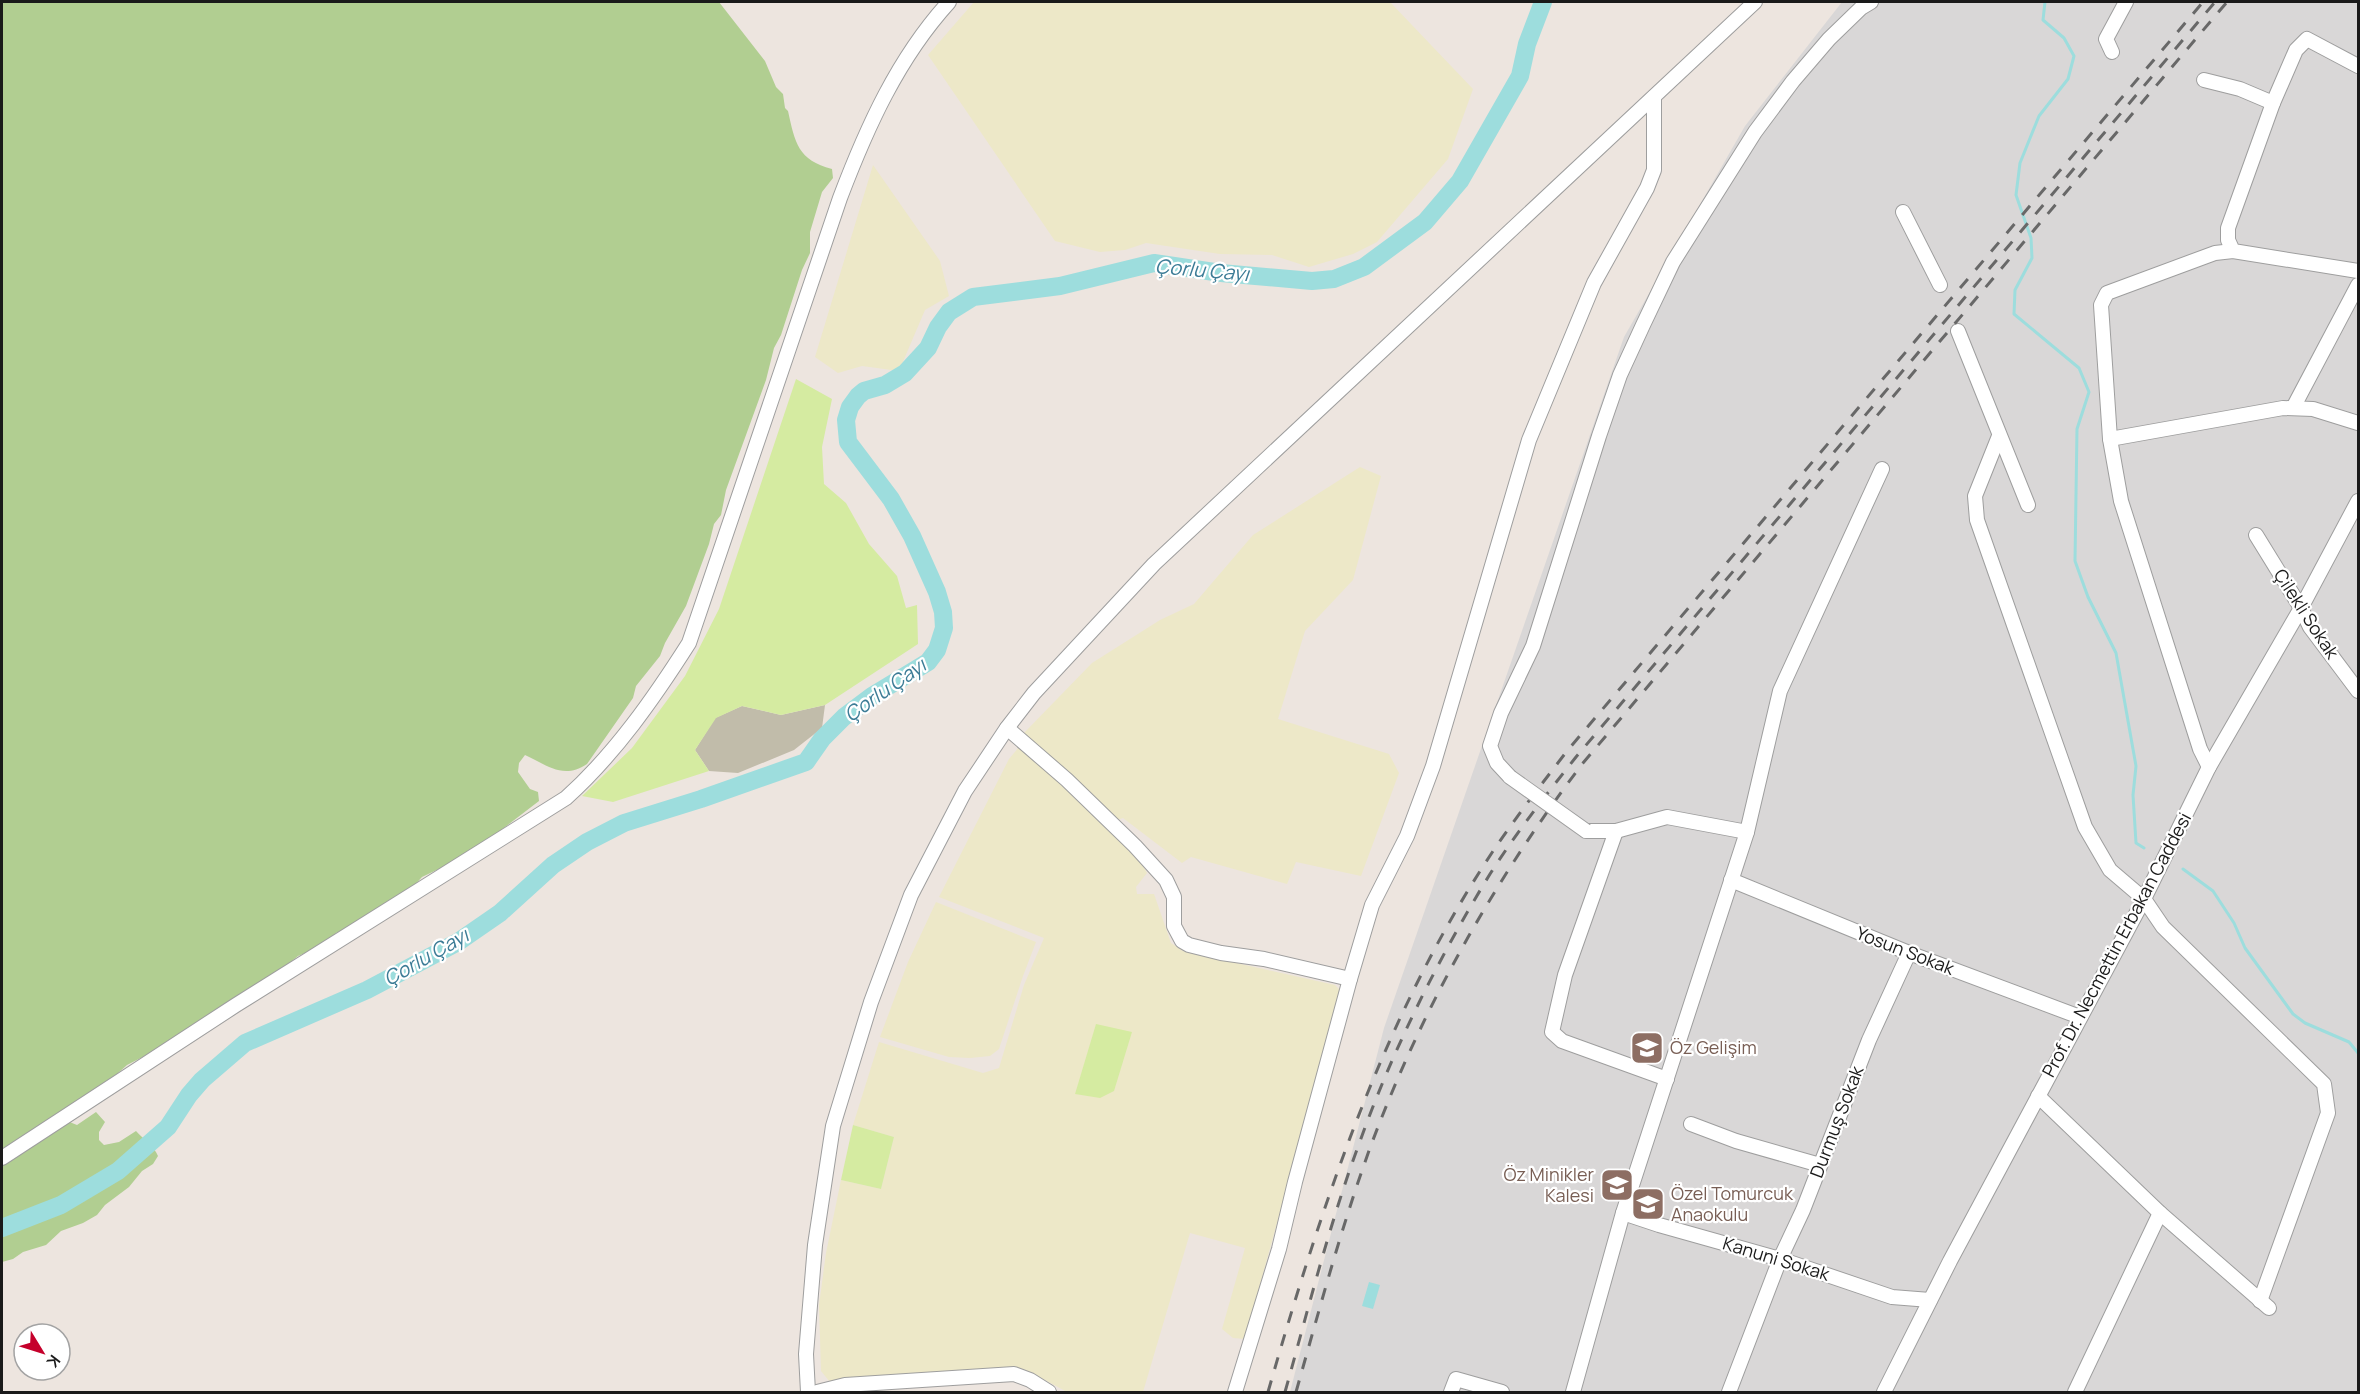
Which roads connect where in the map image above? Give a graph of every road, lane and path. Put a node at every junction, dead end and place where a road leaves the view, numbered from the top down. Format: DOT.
graph roads {
  1 [pos="949,2"];
  2 [pos="1755,2"];
  3 [pos="1871,2"];
  4 [pos="2126,2"];
  5 [pos="2112,52"];
  6 [pos="2358,66"];
  7 [pos="2204,80"];
  8 [pos="1654,97"];
  9 [pos="2273,103"];
  10 [pos="1903,212"];
  11 [pos="2233,250"];
  12 [pos="2358,271"];
  13 [pos="1940,285"];
  14 [pos="2358,285"];
  15 [pos="1958,330"];
  16 [pos="2293,408"];
  17 [pos="2358,423"];
  18 [pos="1999,436"];
  19 [pos="2110,439"];
  20 [pos="1881,469"];
  21 [pos="2358,501"];
  22 [pos="2028,505"];
  23 [pos="2256,535"];
  24 [pos="2301,608"];
  25 [pos="2358,691"];
  26 [pos="1007,728"];
  27 [pos="2209,767"];
  28 [pos="1616,831"];
  29 [pos="1747,832"];
  30 [pos="1731,880"];
  31 [pos="2144,898"];
  32 [pos="1909,953"];
  33 [pos="1350,979"];
  34 [pos="2080,1017"];
  35 [pos="1666,1079"];
  36 [pos="2038,1096"];
  37 [pos="1691,1124"];
  38 [pos="2,1158"];
  39 [pos="1820,1164"];
  40 [pos="1623,1213"];
  41 [pos="2160,1213"];
  42 [pos="1780,1258"];
  43 [pos="1930,1300"];
  44 [pos="1043,1391"];
  45 [pos="808,1392"];
  46 [pos="817,1392"];
  47 [pos="1235,1392"];
  48 [pos="1451,1392"];
  49 [pos="1502,1392"];
  50 [pos="1573,1392"];
  51 [pos="1729,1392"];
  52 [pos="1884,1392"];
  53 [pos="2075,1392"];
  1 -- 38 [label="street"];
  2 -- 8 [label="street"];
  3 -- 28 [label="street, bridge"];
  4 -- 5 [label="street"];
  6 -- 9 [label="street"];
  7 -- 9 [label="street"];
  8 -- 26 [label="street"];
  8 -- 33 [label="street"];
  9 -- 11 [label="street"];
  10 -- 13 [label="street"];
  11 -- 12 [label="street"];
  11 -- 19 [label="street"];
  14 -- 16 [label="street"];
  15 -- 18 [label="street"];
  16 -- 17 [label="street"];
  16 -- 19 [label="street"];
  18 -- 22 [label="street"];
  18 -- 31 [label="street"];
  19 -- 27 [label="street"];
  20 -- 29 [label="street"];
  21 -- 24 [label="street, Prof. Dr. Necmettin Erbakan Caddesi"];
  23 -- 24 [label="street, Çilekli Sokak"];
  24 -- 25 [label="street, Çilekli Sokak"];
  24 -- 27 [label="street, Prof. Dr. Necmettin Erbakan Caddesi"];
  26 -- 33 [label="street"];
  26 -- 45 [label="street"];
  27 -- 31 [label="street, Prof. Dr. Necmettin Erbakan Caddesi"];
  28 -- 29 [label="street"];
  28 -- 35 [label="street"];
  29 -- 30 [label="street"];
  30 -- 32 [label="street, Yosun Sokak"];
  30 -- 35 [label="street"];
  31 -- 34 [label="street, Prof. Dr. Necmettin Erbakan Caddesi"];
  31 -- 41 [label="street"];
  32 -- 34 [label="street, Yosun Sokak"];
  32 -- 39 [label="street, Durmuş Sokak"];
  33 -- 47 [label="street"];
  34 -- 36 [label="street, Prof. Dr. Necmettin Erbakan Caddesi"];
  35 -- 40 [label="street"];
  36 -- 41 [label="street"];
  36 -- 43 [label="street, Prof. Dr. Necmettin Erbakan Caddesi"];
  37 -- 39 [label="street"];
  39 -- 42 [label="street, Durmuş Sokak"];
  40 -- 42 [label="street, Kanuni Sokak"];
  40 -- 50 [label="street"];
  41 -- 53 [label="street"];
  42 -- 43 [label="street, Kanuni Sokak"];
  42 -- 51 [label="street, Durmuş Sokak"];
  43 -- 52 [label="street, Prof. Dr. Necmettin Erbakan Caddesi"];
  44 -- 46 [label="street"];
  48 -- 49 [label="street"];
}
